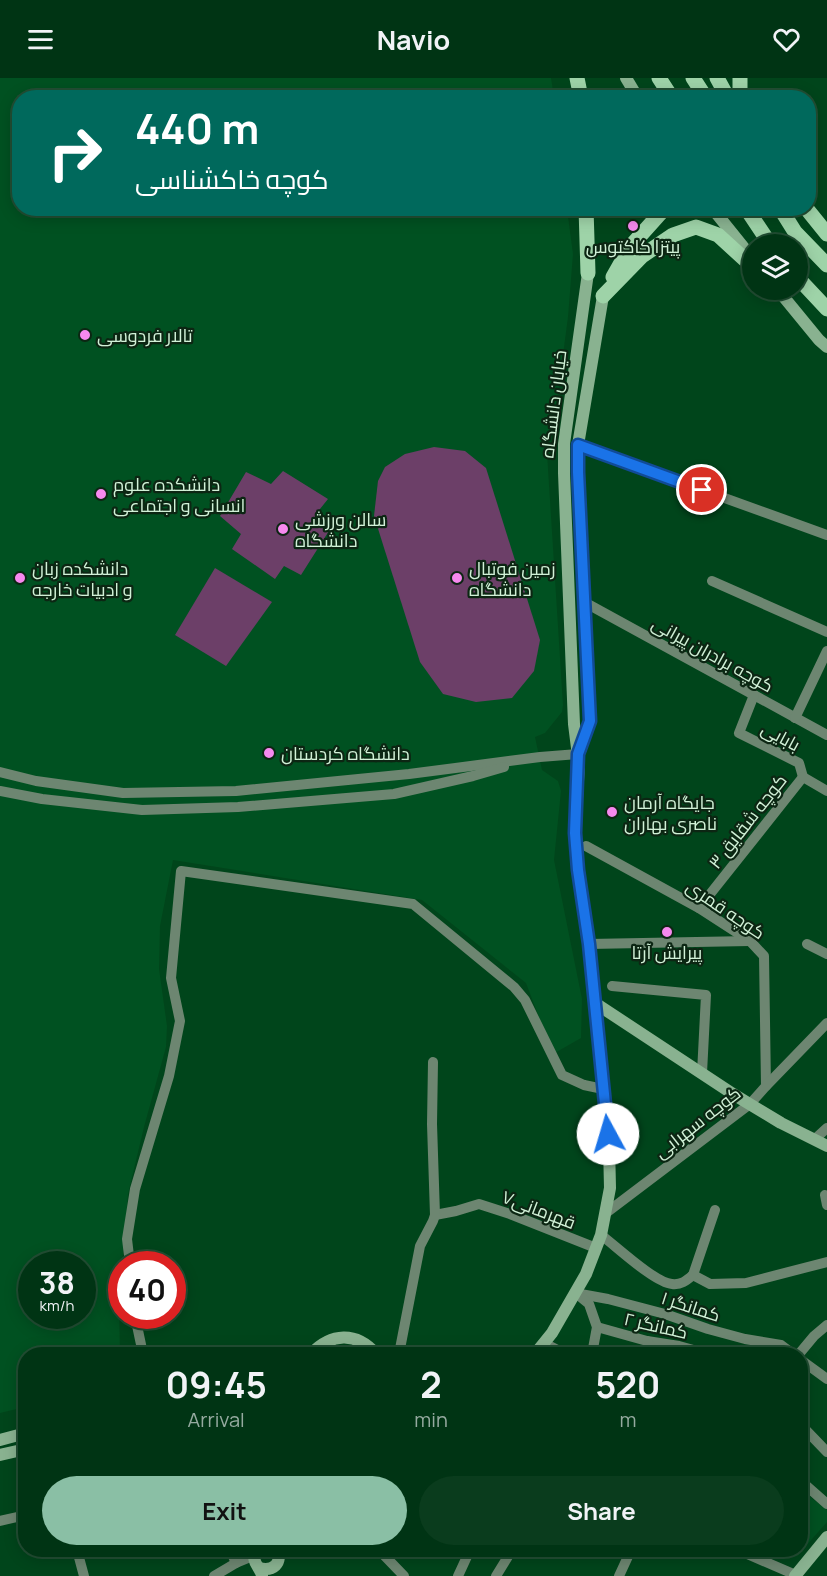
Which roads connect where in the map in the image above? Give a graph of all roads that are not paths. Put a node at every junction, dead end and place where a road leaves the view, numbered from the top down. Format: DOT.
graph roads {
  1 [pos="586,216"];
  2 [pos="658,216"];
  3 [pos="718,216"];
  4 [pos="751,216"];
  5 [pos="785,216"];
  6 [pos="812,216"];
  7 [pos="763,234"];
  8 [pos="827,234"];
  9 [pos="742,245"];
  10 [pos="742,257"];
  11 [pos="826,262"];
  12 [pos="588,273"];
  13 [pos="808,289"];
  14 [pos="603,296"];
  15 [pos="787,300"];
  16 [pos="827,309"];
  17 [pos="827,347"];
  18 [pos="578,445"];
  19 [pos="827,535"];
  20 [pos="712,581"];
  21 [pos="584,602"];
  22 [pos="827,632"];
  23 [pos="827,651"];
  24 [pos="754,695"];
  25 [pos="795,718"];
  26 [pos="827,735"];
  27 [pos="578,754"];
  28 [pos="540,757"];
  29 [pos="0,772"];
  30 [pos="803,777"];
  31 [pos="0,791"];
  32 [pos="236,791"];
  33 [pos="827,791"];
  34 [pos="238,807"];
  35 [pos="586,846"];
  36 [pos="699,908"];
  37 [pos="750,941"];
  38 [pos="589,944"];
  39 [pos="807,944"];
  40 [pos="827,954"];
  41 [pos="612,986"];
  42 [pos="595,1003"];
  43 [pos="827,1023"];
  44 [pos="433,1062"];
  45 [pos="702,1073"];
  46 [pos="766,1086"];
  47 [pos="603,1089"];
  48 [pos="750,1104"];
  49 [pos="827,1128"];
  50 [pos="815,1139"];
  51 [pos="827,1146"];
  52 [pos="715,1210"];
  53 [pos="606,1213"];
  54 [pos="435,1215"];
  55 [pos="601,1235"];
  56 [pos="596,1248"];
  57 [pos="128,1251"];
  58 [pos="827,1262"];
  59 [pos="693,1275"];
  60 [pos="575,1293"];
  61 [pos="827,1325"];
  62 [pos="597,1327"];
  63 [pos="138,1329"];
  64 [pos="647,1341"];
  65 [pos="544,1343"];
  66 [pos="142,1347"];
  67 [pos="319,1347"];
  68 [pos="369,1347"];
  69 [pos="400,1347"];
  70 [pos="541,1347"];
  71 [pos="552,1347"];
  72 [pos="593,1347"];
  73 [pos="651,1347"];
  74 [pos="683,1347"];
  75 [pos="784,1347"];
  76 [pos="805,1347"];
  77 [pos="808,1365"];
  78 [pos="827,1379"];
  79 [pos="808,1432"];
  80 [pos="18,1435"];
  81 [pos="0,1440"];
  82 [pos="18,1451"];
  83 [pos="827,1452"];
  84 [pos="0,1455"];
  85 [pos="808,1487"];
  86 [pos="827,1504"];
  87 [pos="18,1517"];
  88 [pos="0,1521"];
  89 [pos="827,1537"];
  90 [pos="79,1557"];
  91 [pos="233,1557"];
  92 [pos="247,1557"];
  93 [pos="254,1557"];
  94 [pos="279,1557"];
  95 [pos="280,1557"];
  96 [pos="386,1557"];
  97 [pos="467,1557"];
  98 [pos="508,1557"];
  99 [pos="628,1557"];
  100 [pos="753,1557"];
  101 [pos="236,1563"];
  102 [pos="261,1572"];
  103 [pos="84,1576"];
  104 [pos="214,1576"];
  105 [pos="281,1576"];
  106 [pos="404,1576"];
  107 [pos="458,1576"];
  108 [pos="496,1576"];
  109 [pos="619,1576"];
  110 [pos="795,1576"];
  1 -- 12 [label="main road"];
  2 -- 14 [label="main road"];
  3 -- 9 [label="street"];
  4 -- 7 [label="main road"];
  5 -- 11 [label="main road"];
  6 -- 8 [label="main road"];
  10 -- 14 [label="main road"];
  12 -- 27 [label="street, خیابان دانشگاه"];
  13 -- 16 [label="main road"];
  14 -- 18 [label="street, خیابان دانشگاه"];
  15 -- 17 [label="street"];
  18 -- 19 [label="street"];
  18 -- 21 [label="street, خیابان دانشگاه"];
  20 -- 22 [label="street"];
  21 -- 24 [label="street, کوچه برادران پیرانی"];
  21 -- 27 [label="street, خیابان دانشگاه"];
  23 -- 25 [label="street"];
  24 -- 25 [label="street, کوچه برادران پیرانی"];
  24 -- 30 [label="street, بابایی"];
  25 -- 26 [label="street, کوچه برادران پیرانی"];
  27 -- 28 [label="street"];
  27 -- 38 [label="street, خیابان دانشگاه"];
  28 -- 32 [label="street"];
  28 -- 34 [label="street"];
  29 -- 32 [label="street"];
  30 -- 33 [label="street, کوچه شقایق ۳"];
  30 -- 36 [label="street, کوچه شقایق ۳"];
  31 -- 34 [label="street"];
  32 -- 34 [label="street"];
  35 -- 36 [label="street, کوچه قمری"];
  36 -- 37 [label="street, کوچه قمری"];
  37 -- 38 [label="street"];
  37 -- 46 [label="street, کوچه قمری"];
  38 -- 42 [label="street, خیابان دانشگاه"];
  39 -- 40 [label="street"];
  41 -- 45 [label="street"];
  42 -- 45 [label="street"];
  42 -- 47 [label="street, خیابان دانشگاه"];
  43 -- 46 [label="street, کوچه سهرابی"];
  44 -- 54 [label="street"];
  45 -- 48 [label="street"];
  46 -- 48 [label="street, کوچه سهرابی"];
  47 -- 53 [label="street, خیابان دانشگاه"];
  47 -- 57 [label="street"];
  48 -- 50 [label="street"];
  48 -- 53 [label="street, کوچه سهرابی"];
  49 -- 50 [label="street"];
  50 -- 51 [label="street"];
  52 -- 59 [label="street"];
  53 -- 55 [label="street, خیابان دانشگاه"];
  54 -- 56 [label="street, قهرمانی۷"];
  54 -- 69 [label="street"];
  55 -- 56 [label="street, خیابان دانشگاه"];
  55 -- 59 [label="street"];
  56 -- 60 [label="street, خیابان دانشگاه"];
  58 -- 59 [label="street"];
  60 -- 62 [label="street"];
  60 -- 65 [label="street, خیابان دانشگاه"];
  60 -- 75 [label="street, کمانگر ۱"];
  61 -- 76 [label="street"];
  62 -- 64 [label="street, کمانگر ۲"];
  62 -- 72 [label="street"];
  63 -- 66 [label="street"];
  64 -- 73 [label="street"];
  64 -- 74 [label="street, کمانگر ۲"];
  65 -- 70 [label="street, خیابان دانشگاه"];
  65 -- 71 [label="street"];
  67 -- 68 [label="street"];
  77 -- 78 [label="street"];
  79 -- 83 [label="street"];
  80 -- 81 [label="street"];
  82 -- 84 [label="street"];
  85 -- 86 [label="street"];
  87 -- 88 [label="street"];
  89 -- 110 [label="street"];
  90 -- 103 [label="street"];
  91 -- 101 [label="street"];
  92 -- 101 [label="street"];
  93 -- 102 [label="street"];
  94 -- 102 [label="street"];
  95 -- 105 [label="street"];
  96 -- 106 [label="street"];
  97 -- 107 [label="street"];
  98 -- 108 [label="street"];
  99 -- 109 [label="street"];
  100 -- 110 [label="street"];
  101 -- 104 [label="street"];
}
